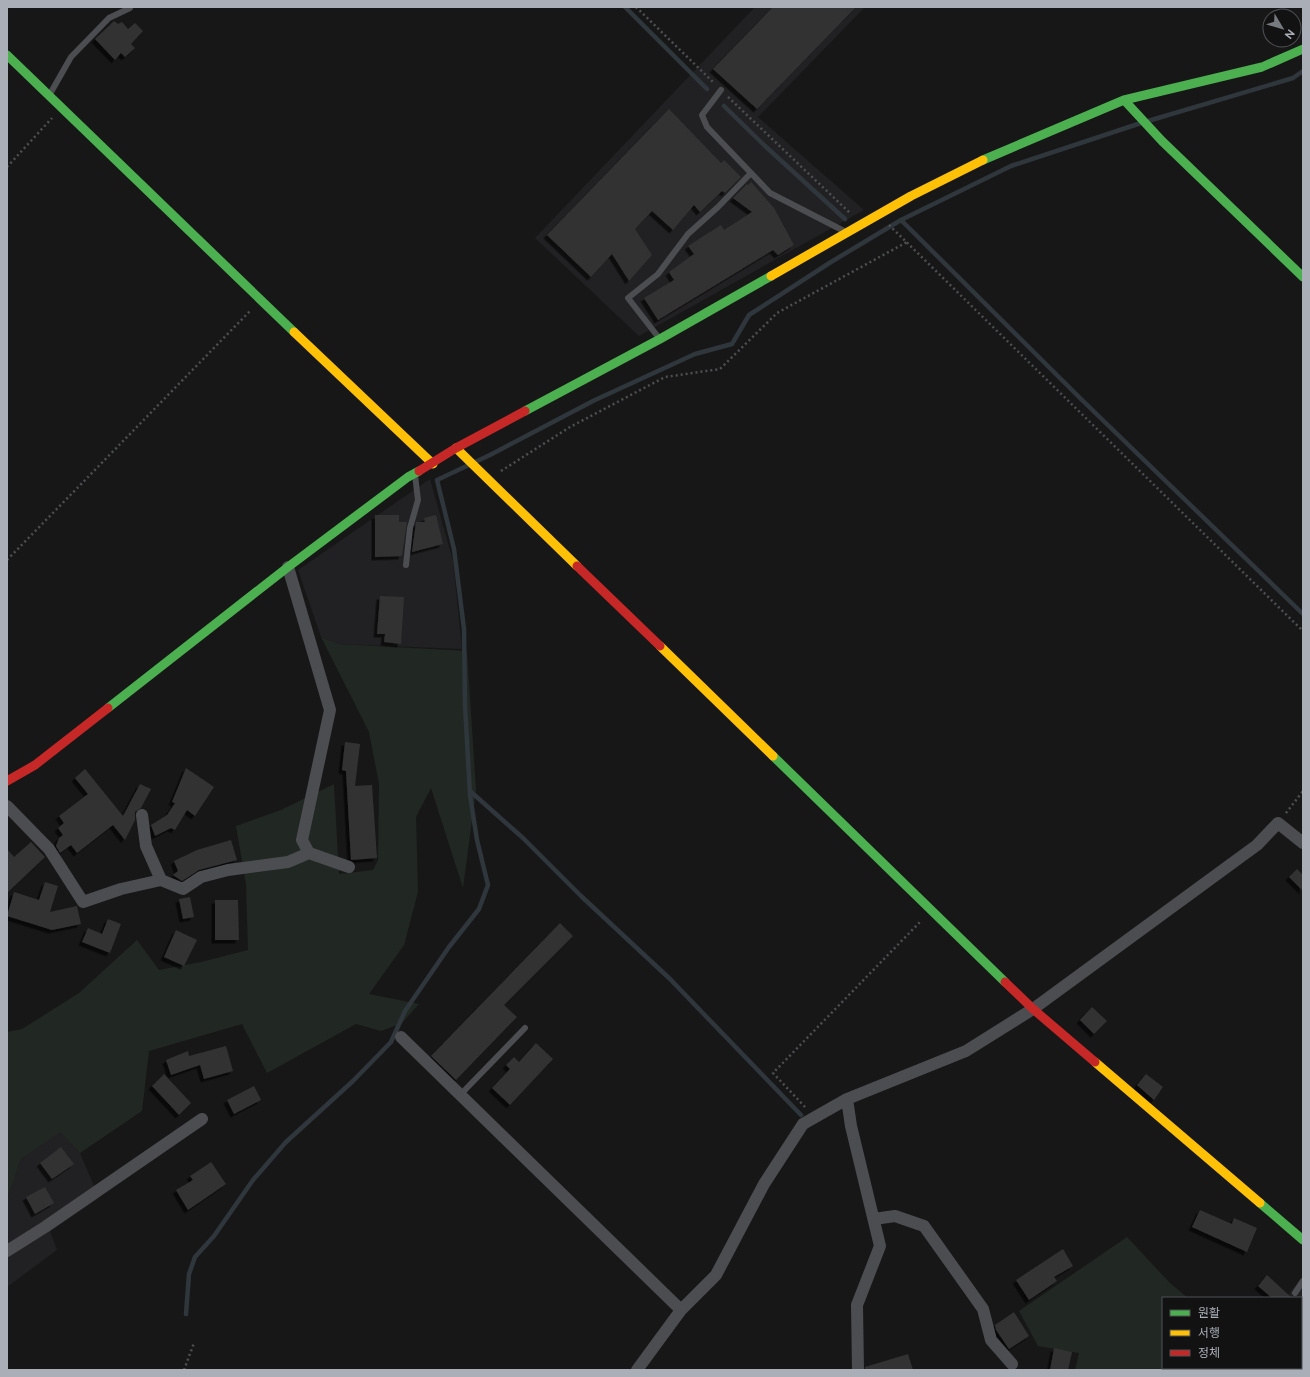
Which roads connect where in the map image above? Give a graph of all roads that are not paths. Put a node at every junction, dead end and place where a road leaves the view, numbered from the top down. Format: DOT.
graph roads {
  1 [pos="130,8"];
  2 [pos="1303,49"];
  3 [pos="7,54"];
  4 [pos="721,90"];
  5 [pos="50,96"];
  6 [pos="1124,100"];
  7 [pos="751,173"];
  8 [pos="848,232"];
  9 [pos="1303,277"];
  10 [pos="660,339"];
  11 [pos="456,448"];
  12 [pos="433,464"];
  13 [pos="414,474"];
  14 [pos="406,565"];
  15 [pos="288,567"];
  16 [pos="7,781"];
  17 [pos="7,806"];
  18 [pos="142,815"];
  19 [pos="1303,843"];
  20 [pos="309,853"];
  21 [pos="349,867"];
  22 [pos="161,880"];
  23 [pos="1033,1009"];
  24 [pos="525,1028"];
  25 [pos="401,1036"];
  26 [pos="461,1094"];
  27 [pos="848,1099"];
  28 [pos="202,1119"];
  29 [pos="874,1219"];
  30 [pos="1303,1240"];
  31 [pos="7,1251"];
  32 [pos="1303,1281"];
  33 [pos="1295,1293"];
  34 [pos="681,1310"];
  35 [pos="1012,1364"];
  36 [pos="637,1370"];
  37 [pos="858,1370"];
  1 -- 5 [label="lane"];
  2 -- 6 [label="street"];
  3 -- 5 [label="street"];
  4 -- 7 [label="lane"];
  5 -- 12 [label="street"];
  6 -- 8 [label="street"];
  6 -- 9 [label="street"];
  7 -- 8 [label="lane"];
  7 -- 10 [label="lane"];
  8 -- 10 [label="street"];
  10 -- 11 [label="street"];
  11 -- 12 [label="street"];
  11 -- 23 [label="street"];
  12 -- 13 [label="street"];
  13 -- 14 [label="lane"];
  13 -- 15 [label="street"];
  15 -- 16 [label="street"];
  15 -- 20 [label="street"];
  17 -- 22 [label="street"];
  18 -- 22 [label="street"];
  19 -- 23 [label="street"];
  20 -- 21 [label="street"];
  20 -- 22 [label="street"];
  23 -- 27 [label="street"];
  23 -- 30 [label="street"];
  24 -- 26 [label="lane"];
  25 -- 26 [label="street"];
  26 -- 34 [label="street"];
  27 -- 29 [label="street"];
  27 -- 34 [label="street"];
  28 -- 31 [label="street"];
  29 -- 35 [label="street"];
  29 -- 37 [label="street"];
  32 -- 33 [label="lane"];
  34 -- 36 [label="street"];
}
